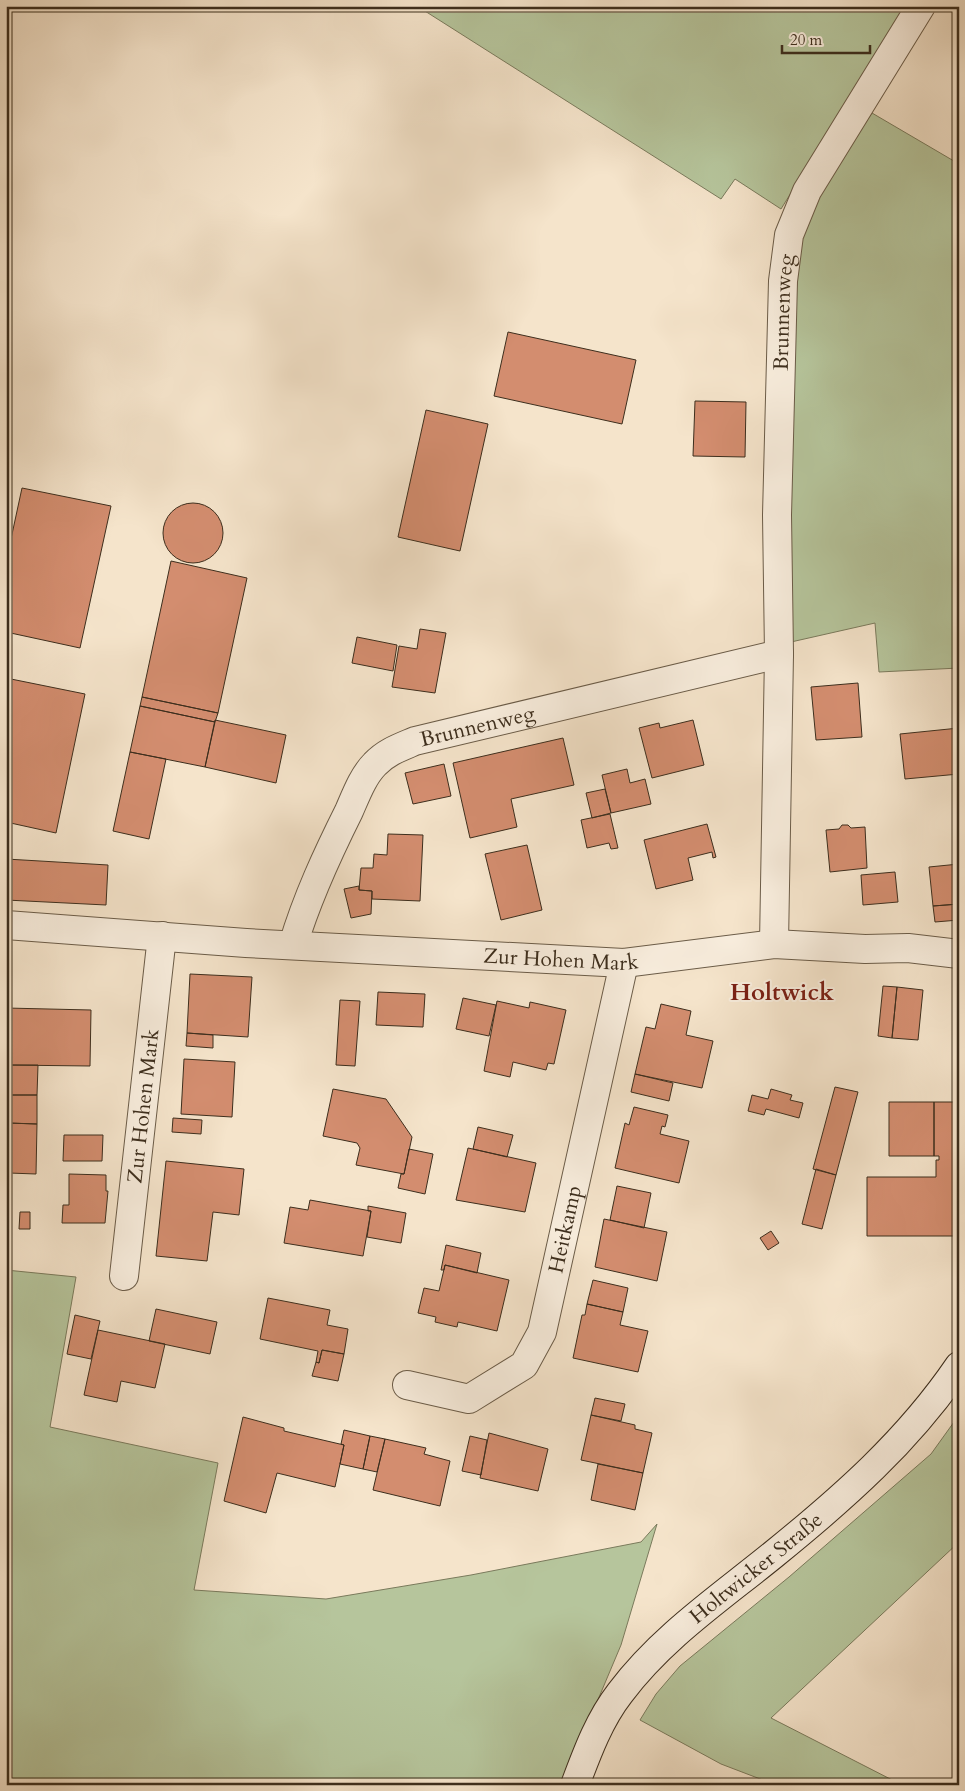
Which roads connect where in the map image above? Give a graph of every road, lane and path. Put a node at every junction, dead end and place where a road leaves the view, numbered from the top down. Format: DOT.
graph roads {
  1 [pos="921,6"];
  2 [pos="779,654"];
  3 [pos="6,925"];
  4 [pos="162,936"];
  5 [pos="774,944"];
  6 [pos="293,945"];
  7 [pos="959,954"];
  8 [pos="624,963"];
  9 [pos="124,1276"];
  10 [pos="959,1366"];
  11 [pos="407,1385"];
  12 [pos="575,1785"];
  1 -- 2 [label="street, Brunnenweg"];
  2 -- 5 [label="street, Brunnenweg"];
  2 -- 6 [label="street, Brunnenweg"];
  3 -- 4 [label="street, Zur Hohen Mark"];
  4 -- 6 [label="street, Zur Hohen Mark"];
  4 -- 9 [label="street, Zur Hohen Mark"];
  5 -- 7 [label="street, Zur Hohen Mark"];
  5 -- 8 [label="street, Zur Hohen Mark"];
  6 -- 8 [label="street, Zur Hohen Mark"];
  8 -- 11 [label="street, Heitkamp"];
  10 -- 12 [label="street, Holtwicker Straße"];
}
